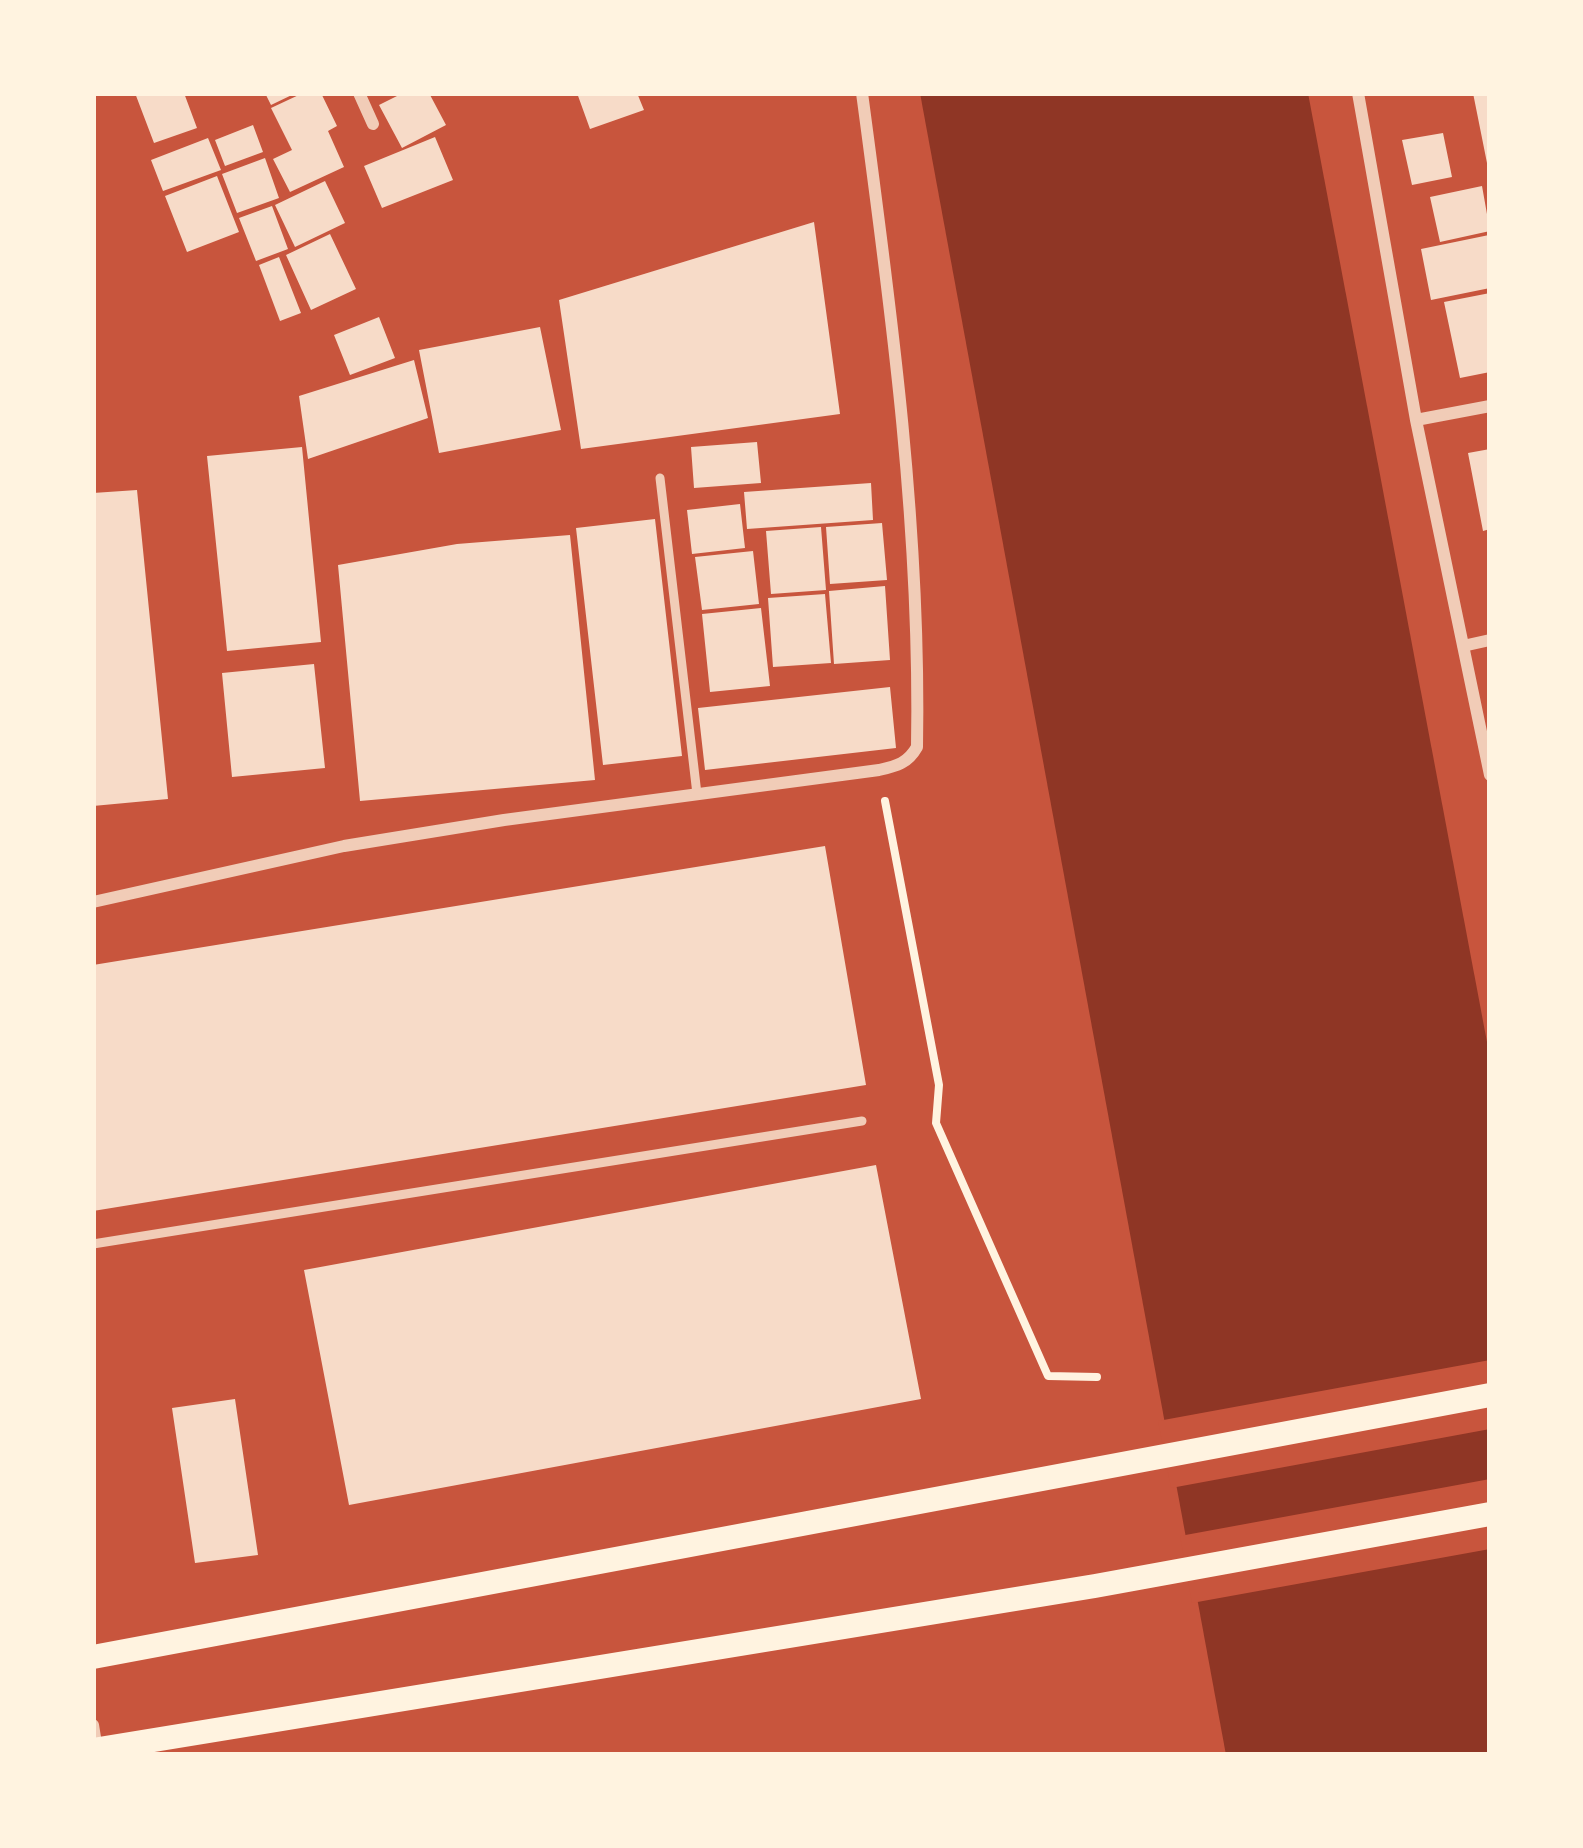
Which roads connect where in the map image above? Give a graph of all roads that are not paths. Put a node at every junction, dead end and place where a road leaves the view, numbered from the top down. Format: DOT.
graph roads {
  1 [pos="359,93"];
  2 [pos="862,93"];
  3 [pos="1358,93"];
  4 [pos="373,124"];
  5 [pos="1490,406"];
  6 [pos="1416,420"];
  7 [pos="660,478"];
  8 [pos="1490,640"];
  9 [pos="1463,646"];
  10 [pos="1490,775"];
  11 [pos="697,794"];
  12 [pos="93,902"];
  13 [pos="862,1121"];
  14 [pos="93,1244"];
  15 [pos="1490,1395"];
  16 [pos="1490,1514"];
  17 [pos="93,1657"];
  18 [pos="94,1742"];
  1 -- 4 [label="street"];
  2 -- 11 [label="street"];
  3 -- 6 [label="street"];
  5 -- 6 [label="street"];
  6 -- 9 [label="street"];
  7 -- 11 [label="lane"];
  8 -- 9 [label="street"];
  9 -- 10 [label="street"];
  11 -- 12 [label="street"];
  13 -- 14 [label="lane"];
  15 -- 17 [label="main road"];
  16 -- 18 [label="main road"];
}
